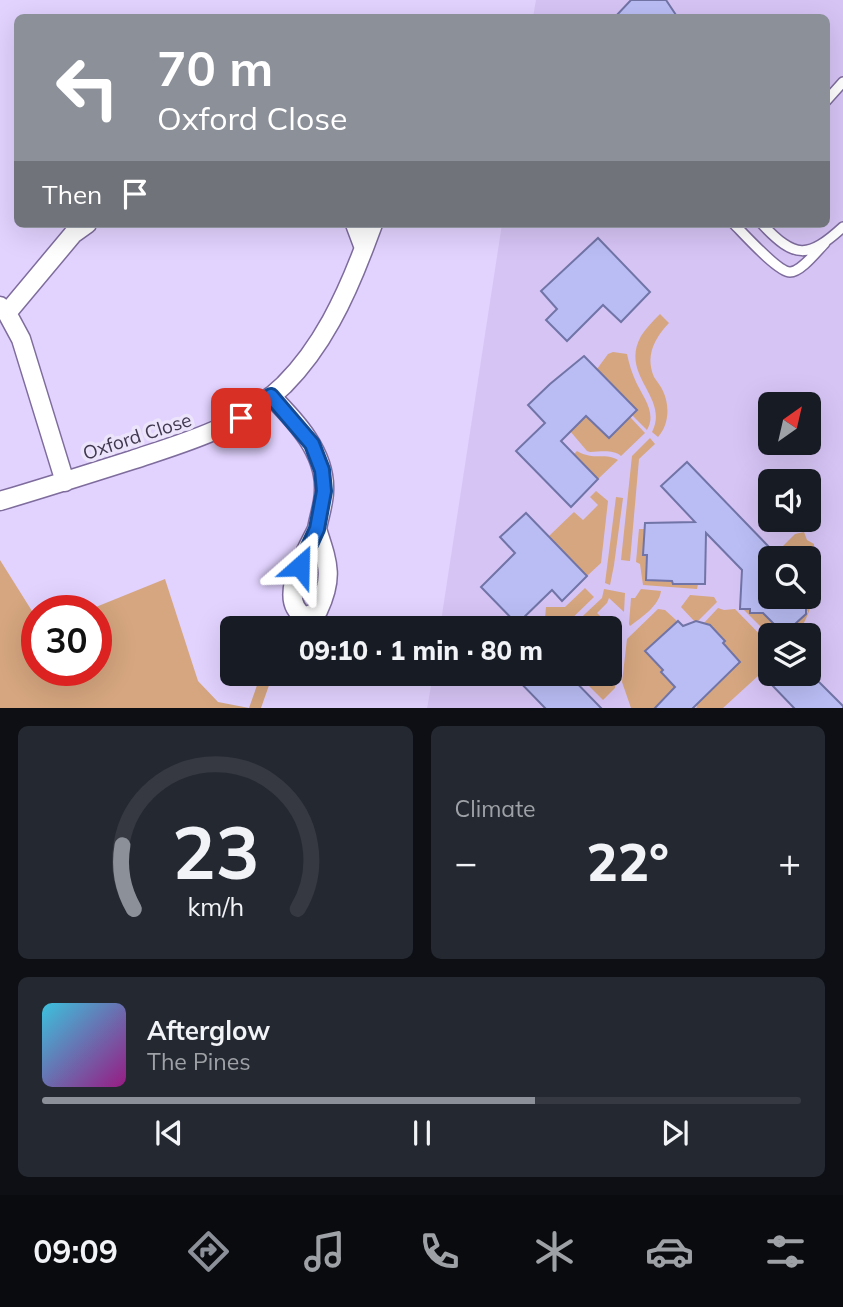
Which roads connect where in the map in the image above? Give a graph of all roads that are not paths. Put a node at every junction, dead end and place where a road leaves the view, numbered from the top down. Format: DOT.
graph roads {
  1 [pos="843,82"];
  2 [pos="830,97"];
  3 [pos="843,227"];
  4 [pos="76,228"];
  5 [pos="356,228"];
  6 [pos="372,228"];
  7 [pos="738,228"];
  8 [pos="766,228"];
  9 [pos="825,243"];
  10 [pos="364,248"];
  11 [pos="4,309"];
  12 [pos="271,396"];
  13 [pos="65,482"];
  14 [pos="0,501"];
  15 [pos="317,529"];
  1 -- 2 [label="lane"];
  3 -- 9 [label="lane"];
  4 -- 11 [label="street"];
  5 -- 10 [label="street"];
  6 -- 10 [label="street, Oxford Close"];
  7 -- 9 [label="lane"];
  8 -- 9 [label="lane"];
  10 -- 12 [label="street, Oxford Close"];
  11 -- 13 [label="street"];
  12 -- 13 [label="street, Oxford Close"];
  12 -- 15 [label="street"];
  13 -- 14 [label="street, Oxford Close"];
}
